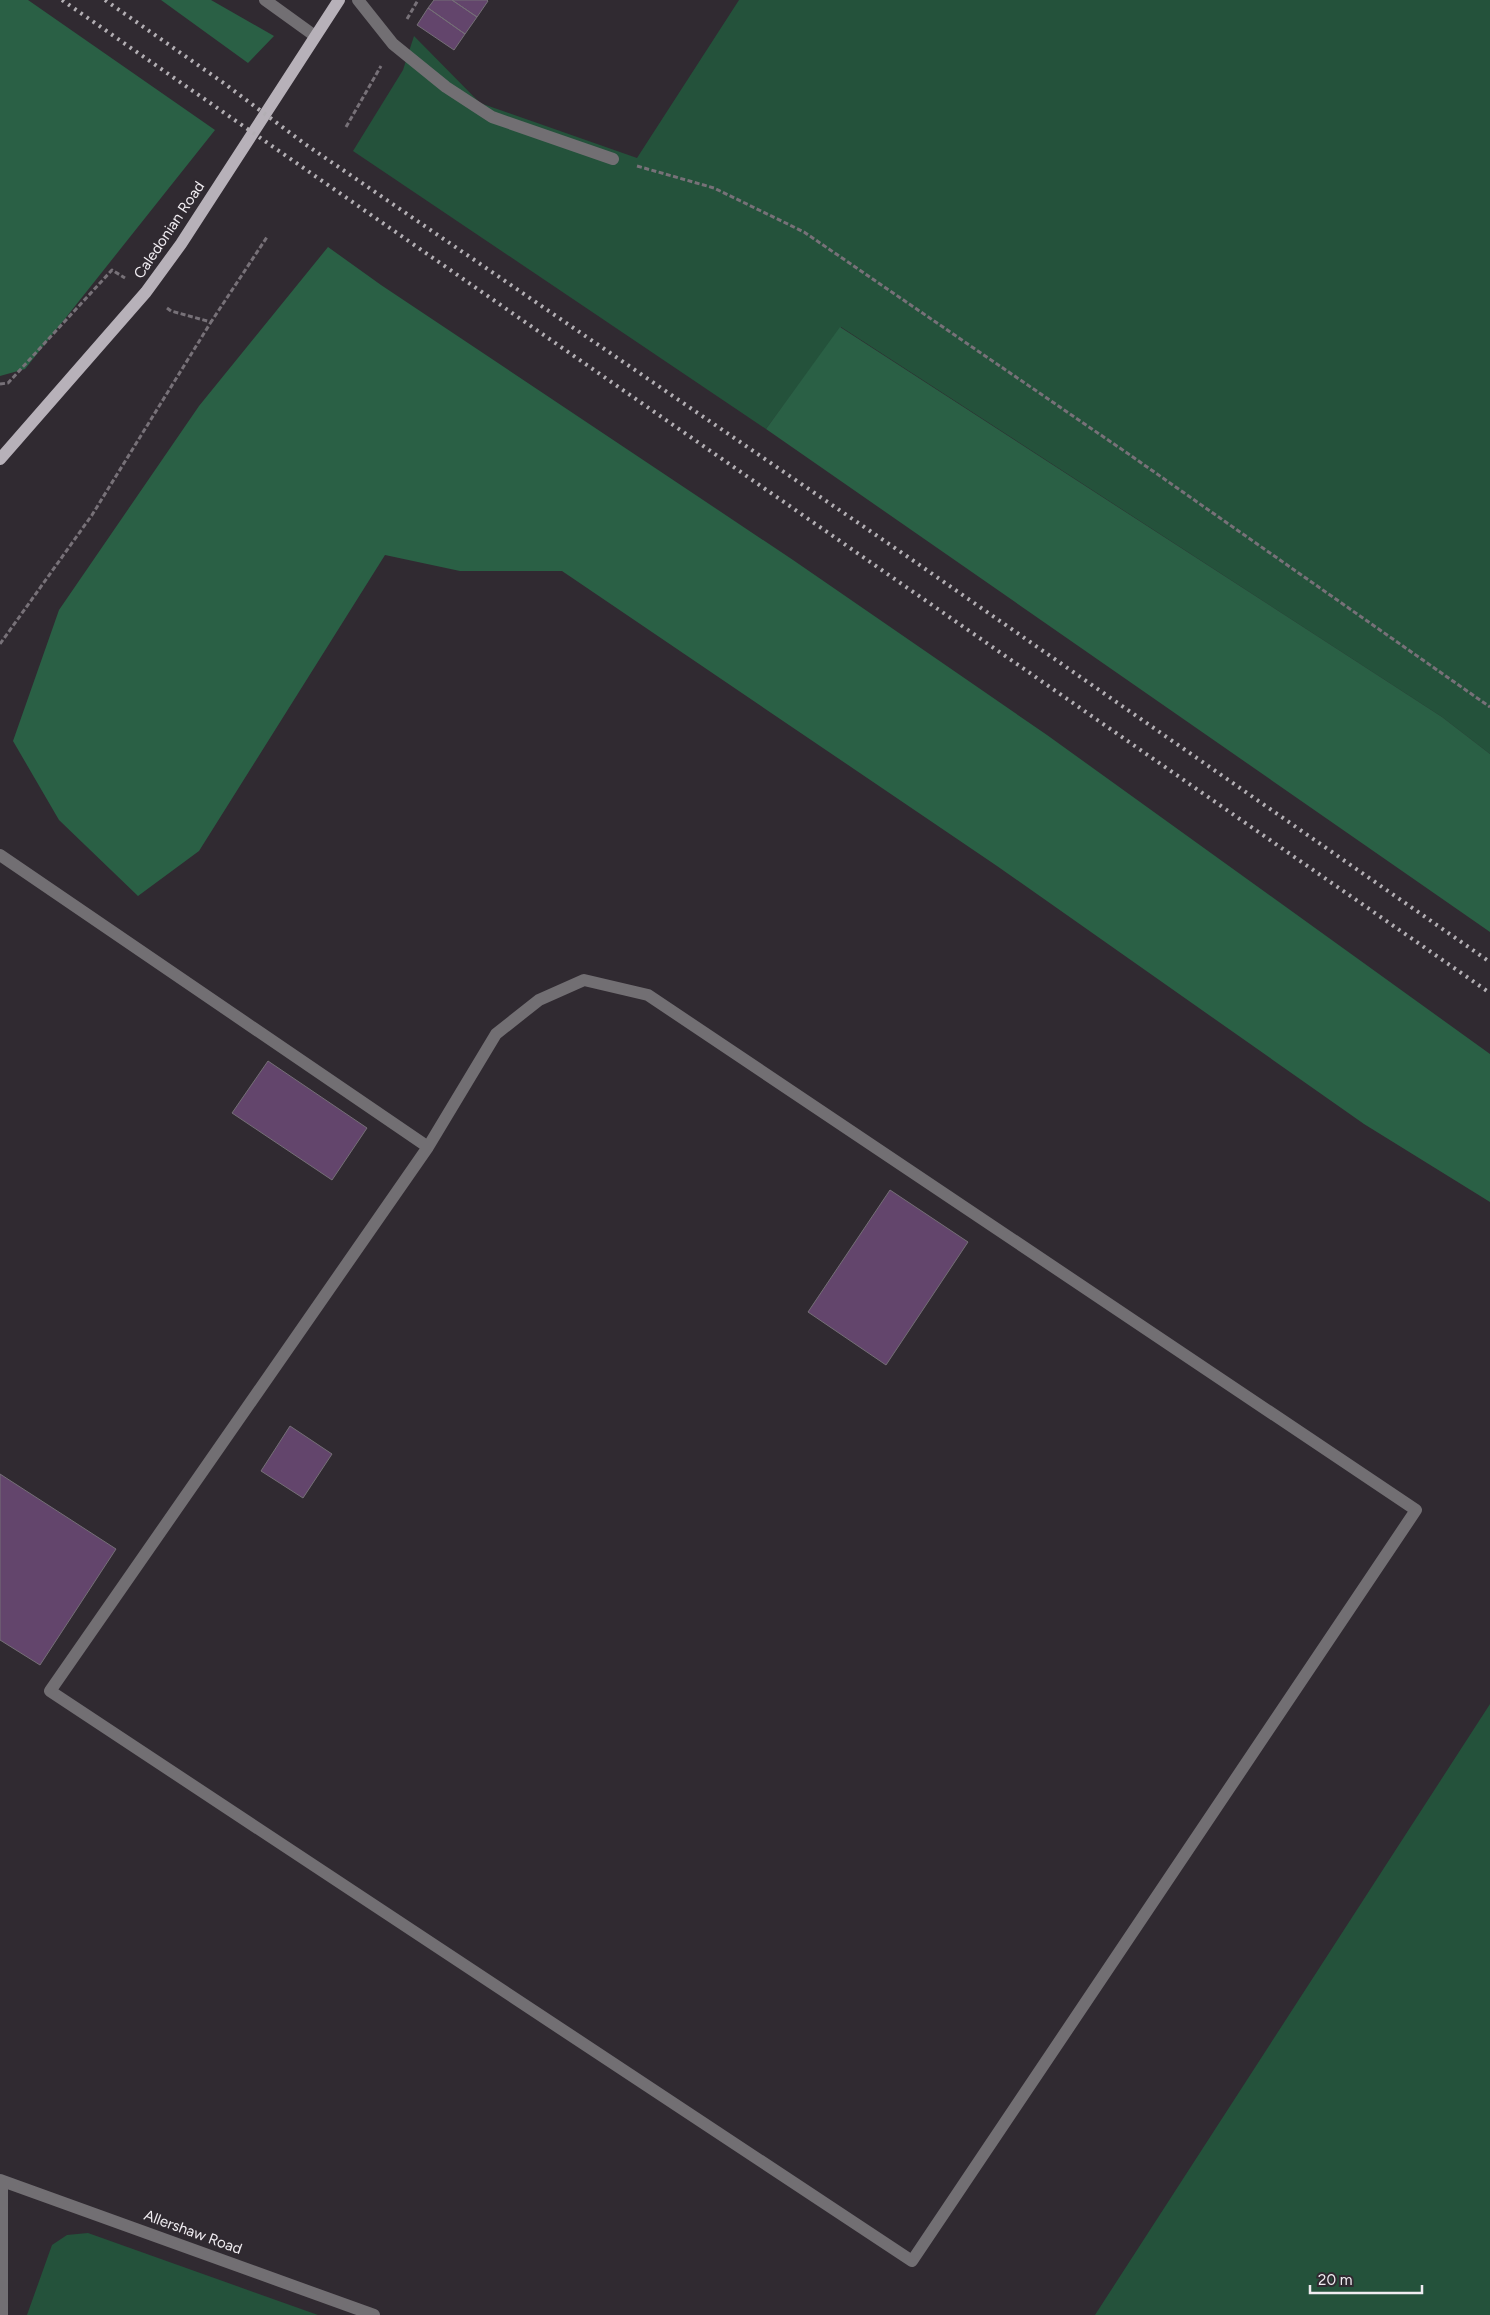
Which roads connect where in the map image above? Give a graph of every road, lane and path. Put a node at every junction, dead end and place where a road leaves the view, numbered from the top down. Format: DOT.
graph roads {
  1 [pos="264,0"];
  2 [pos="339,0"];
  3 [pos="358,0"];
  4 [pos="315,36"];
  5 [pos="613,159"];
  6 [pos="211,322"];
  7 [pos="0,459"];
  8 [pos="0,644"];
  9 [pos="1490,707"];
  10 [pos="0,855"];
  11 [pos="428,1148"];
  12 [pos="1,2180"];
  13 [pos="2,2315"];
  14 [pos="374,2315"];
  1 -- 4 [label="street"];
  2 -- 4 [label="main road, Caledonian Road"];
  3 -- 5 [label="street"];
  4 -- 7 [label="main road, Caledonian Road"];
  5 -- 9 [label="path"];
  6 -- 8 [label="path"];
  10 -- 11 [label="street"];
  11 -- 11 [label="street"];
  12 -- 13 [label="street"];
  12 -- 14 [label="street, Allershaw Road"];
}
